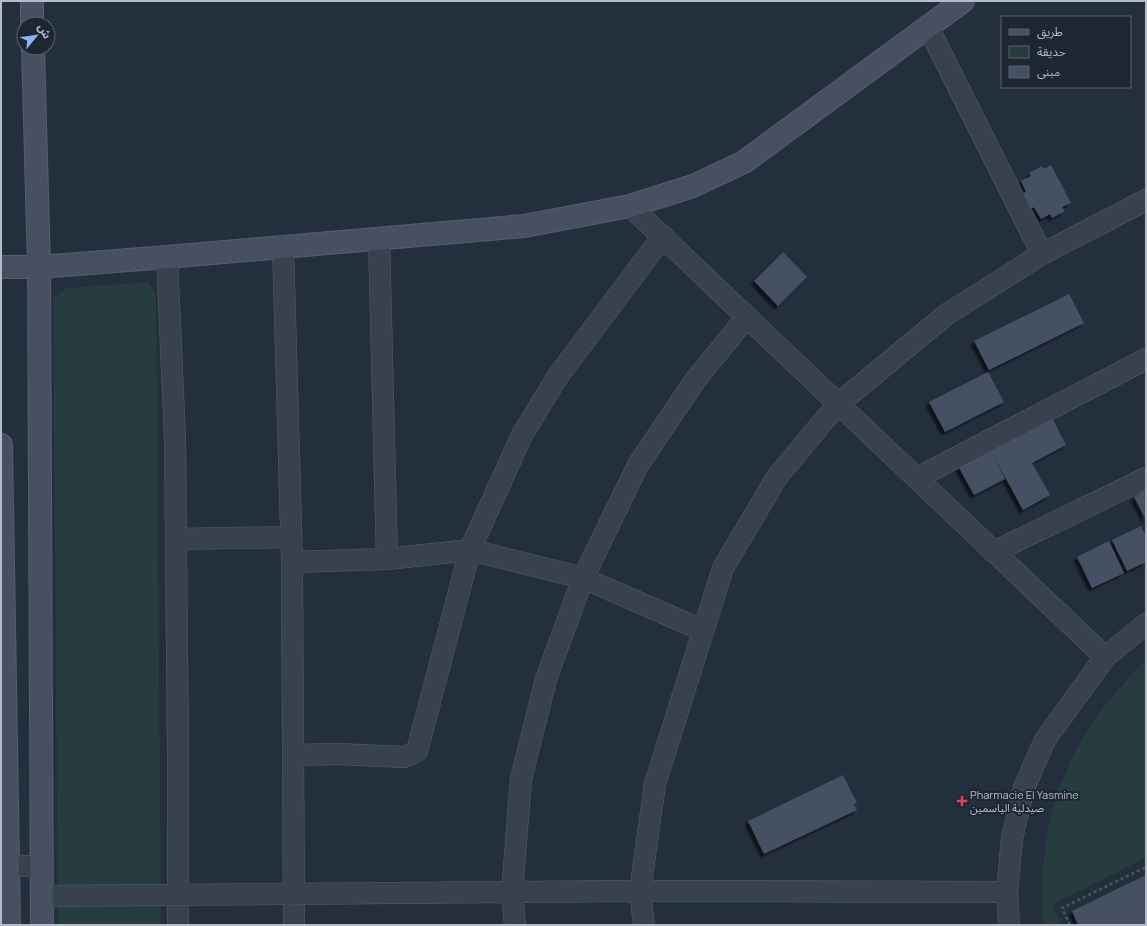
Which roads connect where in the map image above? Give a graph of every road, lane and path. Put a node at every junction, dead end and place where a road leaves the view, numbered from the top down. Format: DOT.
graph roads {
  1 [pos="32,1"];
  2 [pos="963,1"];
  3 [pos="32,16"];
  4 [pos="928,27"];
  5 [pos="33,56"];
  6 [pos="1146,200"];
  7 [pos="630,206"];
  8 [pos="663,236"];
  9 [pos="379,238"];
  10 [pos="283,246"];
  11 [pos="1042,254"];
  12 [pos="167,257"];
  13 [pos="1,267"];
  14 [pos="39,267"];
  15 [pos="747,317"];
  16 [pos="1146,358"];
  17 [pos="837,405"];
  18 [pos="1,445"];
  19 [pos="917,478"];
  20 [pos="1146,478"];
  21 [pos="290,537"];
  22 [pos="176,539"];
  23 [pos="470,550"];
  24 [pos="994,552"];
  25 [pos="387,559"];
  26 [pos="292,562"];
  27 [pos="583,578"];
  28 [pos="1146,624"];
  29 [pos="702,630"];
  30 [pos="1106,657"];
  31 [pos="294,755"];
  32 [pos="5,860"];
  33 [pos="42,867"];
  34 [pos="1146,867"];
  35 [pos="640,891"];
  36 [pos="512,892"];
  37 [pos="1007,892"];
  38 [pos="293,894"];
  39 [pos="177,895"];
  40 [pos="42,896"];
  41 [pos="9,925"];
  42 [pos="42,925"];
  43 [pos="178,925"];
  44 [pos="294,925"];
  45 [pos="515,925"];
  46 [pos="644,925"];
  47 [pos="1008,925"];
  48 [pos="1070,925"];
  1 -- 3 [label="main road"];
  2 -- 4 [label="main road"];
  4 -- 7 [label="main road"];
  4 -- 11 [label="street"];
  5 -- 14 [label="main road"];
  6 -- 11 [label="street"];
  7 -- 8 [label="street"];
  7 -- 9 [label="main road"];
  8 -- 15 [label="street"];
  8 -- 23 [label="street"];
  9 -- 10 [label="main road"];
  9 -- 25 [label="street"];
  10 -- 12 [label="main road"];
  10 -- 21 [label="street"];
  11 -- 17 [label="street"];
  12 -- 14 [label="main road"];
  12 -- 22 [label="street"];
  13 -- 14 [label="main road"];
  14 -- 33 [label="main road"];
  15 -- 17 [label="street"];
  15 -- 27 [label="street"];
  16 -- 19 [label="street"];
  17 -- 19 [label="street"];
  17 -- 29 [label="street"];
  18 -- 32 [label="main road"];
  19 -- 24 [label="street"];
  20 -- 24 [label="street"];
  21 -- 22 [label="street"];
  21 -- 26 [label="street"];
  22 -- 39 [label="street"];
  23 -- 25 [label="street"];
  23 -- 27 [label="street"];
  23 -- 31 [label="street"];
  24 -- 30 [label="street"];
  25 -- 26 [label="street"];
  26 -- 31 [label="street"];
  27 -- 29 [label="street"];
  27 -- 36 [label="street"];
  28 -- 30 [label="street"];
  29 -- 35 [label="street"];
  30 -- 37 [label="street"];
  31 -- 38 [label="street"];
  32 -- 33 [label="street"];
  32 -- 41 [label="main road"];
  33 -- 40 [label="main road"];
  34 -- 48 [label="path"];
  35 -- 36 [label="street"];
  35 -- 37 [label="street"];
  35 -- 46 [label="street"];
  36 -- 38 [label="street"];
  36 -- 45 [label="street"];
  37 -- 47 [label="street"];
  38 -- 39 [label="street"];
  38 -- 44 [label="street"];
  39 -- 40 [label="street"];
  39 -- 43 [label="street"];
  40 -- 42 [label="main road"];
}
